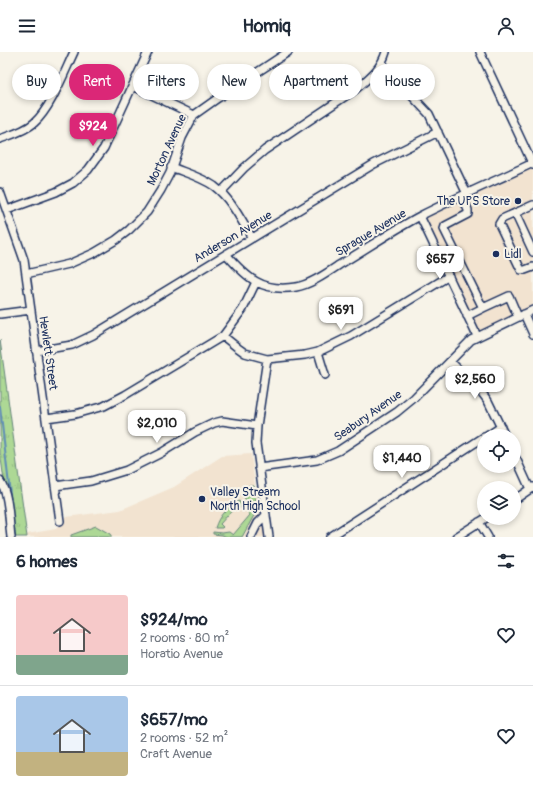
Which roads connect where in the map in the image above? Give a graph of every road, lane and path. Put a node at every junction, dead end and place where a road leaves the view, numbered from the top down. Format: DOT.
graph roads {
  1 [pos="74,52"];
  2 [pos="148,52"];
  3 [pos="288,52"];
  4 [pos="386,52"];
  5 [pos="480,52"];
  6 [pos="382,63"];
  7 [pos="143,64"];
  8 [pos="133,86"];
  9 [pos="162,100"];
  10 [pos="194,115"];
  11 [pos="438,132"];
  12 [pos="0,139"];
  13 [pos="533,164"];
  14 [pos="172,167"];
  15 [pos="0,192"];
  16 [pos="221,192"];
  17 [pos="465,195"];
  18 [pos="532,208"];
  19 [pos="7,210"];
  20 [pos="515,213"];
  21 [pos="420,216"];
  22 [pos="252,238"];
  23 [pos="533,252"];
  24 [pos="226,254"];
  25 [pos="533,267"];
  26 [pos="26,274"];
  27 [pos="449,276"];
  28 [pos="256,282"];
  29 [pos="483,308"];
  30 [pos="31,310"];
  31 [pos="533,310"];
  32 [pos="0,314"];
  33 [pos="521,315"];
  34 [pos="467,316"];
  35 [pos="533,334"];
  36 [pos="223,336"];
  37 [pos="477,336"];
  38 [pos="36,351"];
  39 [pos="318,352"];
  40 [pos="267,359"];
  41 [pos="450,361"];
  42 [pos="325,375"];
  43 [pos="46,418"];
  44 [pos="257,426"];
  45 [pos="501,427"];
  46 [pos="498,429"];
  47 [pos="477,442"];
  48 [pos="521,467"];
  49 [pos="259,468"];
  50 [pos="0,481"];
  51 [pos="55,486"];
  52 [pos="532,488"];
  53 [pos="521,495"];
  54 [pos="266,515"];
  55 [pos="60,520"];
  56 [pos="477,523"];
  57 [pos="481,525"];
  58 [pos="11,537"];
  59 [pos="251,537"];
  60 [pos="269,537"];
  61 [pos="330,537"];
  62 [pos="456,537"];
  63 [pos="488,537"];
  1 -- 12 [label="street"];
  2 -- 7 [label="street"];
  3 -- 10 [label="street, Morton Avenue"];
  4 -- 6 [label="street"];
  5 -- 13 [label="street"];
  6 -- 11 [label="street"];
  6 -- 16 [label="street"];
  8 -- 19 [label="street"];
  9 -- 10 [label="street"];
  10 -- 14 [label="street, Morton Avenue"];
  11 -- 17 [label="street"];
  11 -- 22 [label="street, Anderson Avenue"];
  13 -- 17 [label="street, Sprague Avenue"];
  14 -- 16 [label="street"];
  14 -- 26 [label="street, Morton Avenue"];
  15 -- 19 [label="street, Hewlett Street"];
  16 -- 22 [label="street"];
  17 -- 21 [label="street, Sprague Avenue"];
  17 -- 29 [label="street"];
  18 -- 20 [label="street"];
  19 -- 26 [label="street, Hewlett Street"];
  20 -- 23 [label="street"];
  20 -- 25 [label="street"];
  21 -- 27 [label="street"];
  21 -- 28 [label="street, Sprague Avenue"];
  22 -- 24 [label="street, Anderson Avenue"];
  24 -- 28 [label="street, Sprague Avenue"];
  24 -- 38 [label="street, Anderson Avenue"];
  26 -- 30 [label="street, Hewlett Street"];
  27 -- 34 [label="street"];
  27 -- 39 [label="street"];
  28 -- 36 [label="street"];
  29 -- 33 [label="street"];
  29 -- 34 [label="street"];
  30 -- 32 [label="street"];
  30 -- 38 [label="street, Hewlett Street"];
  31 -- 33 [label="street, Seabury Avenue"];
  33 -- 35 [label="street"];
  33 -- 37 [label="street, Seabury Avenue"];
  34 -- 37 [label="street"];
  36 -- 40 [label="street"];
  36 -- 43 [label="street"];
  37 -- 41 [label="street, Seabury Avenue"];
  38 -- 43 [label="street, Hewlett Street"];
  39 -- 40 [label="street"];
  39 -- 42 [label="street"];
  40 -- 44 [label="street"];
  41 -- 45 [label="street"];
  41 -- 49 [label="street, Seabury Avenue"];
  43 -- 51 [label="street, Hewlett Street"];
  44 -- 49 [label="street"];
  44 -- 51 [label="street"];
  45 -- 46 [label="street"];
  47 -- 61 [label="street"];
  48 -- 52 [label="street"];
  49 -- 54 [label="street"];
  50 -- 58 [label="street"];
  51 -- 55 [label="street, Hewlett Street"];
  52 -- 53 [label="street"];
  54 -- 59 [label="street"];
  54 -- 60 [label="street"];
  56 -- 62 [label="street"];
  57 -- 63 [label="street"];
}
